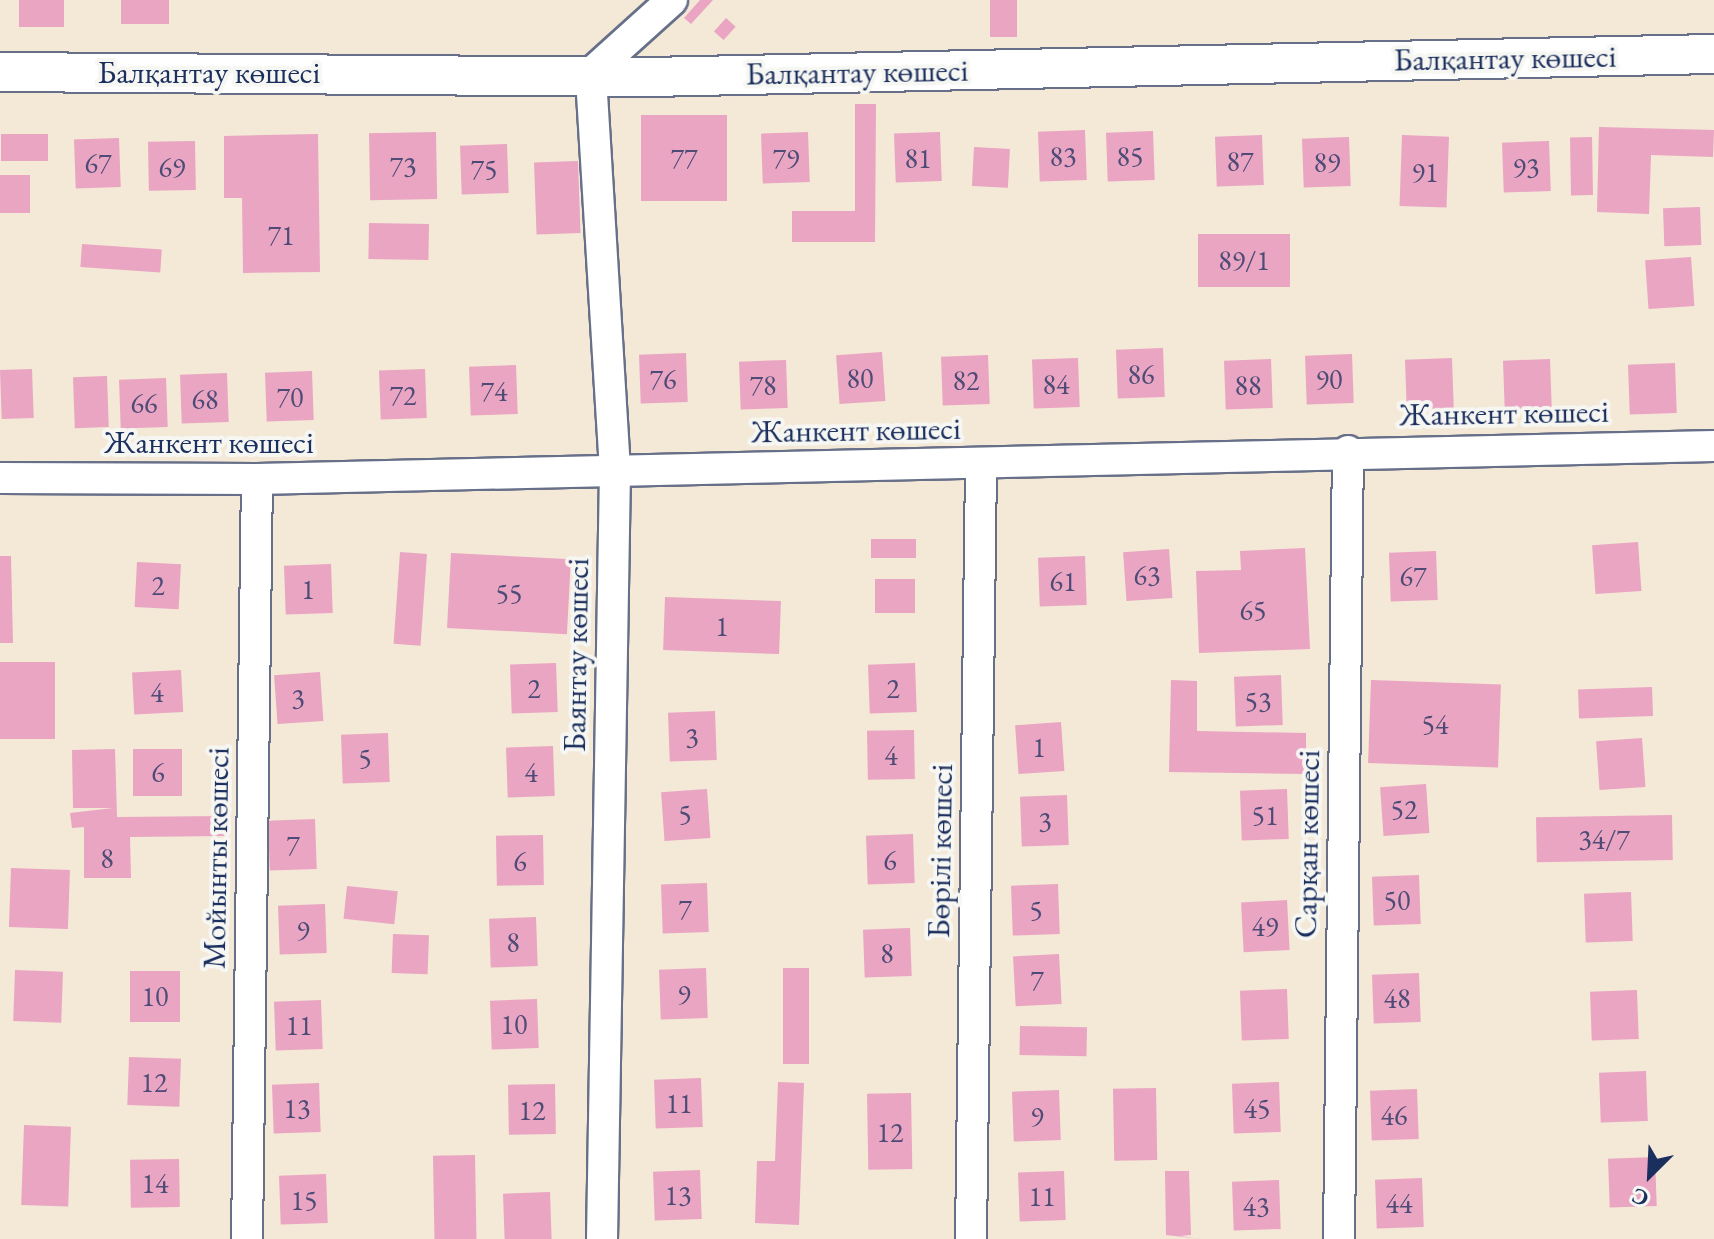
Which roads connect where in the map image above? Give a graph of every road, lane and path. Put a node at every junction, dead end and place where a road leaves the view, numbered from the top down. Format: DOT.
graph roads {
  1 [pos="672,0"];
  2 [pos="1714,54"];
  3 [pos="0,72"];
  4 [pos="591,73"];
  5 [pos="1714,446"];
  6 [pos="1348,451"];
  7 [pos="981,464"];
  8 [pos="615,470"];
  9 [pos="0,478"];
  10 [pos="257,479"];
  11 [pos="247,1239"];
  12 [pos="602,1239"];
  13 [pos="971,1239"];
  14 [pos="1339,1239"];
  1 -- 4 [label="street"];
  2 -- 4 [label="street, Балқантау көшесі"];
  3 -- 4 [label="street, Балқантау көшесі"];
  4 -- 8 [label="street, Баянтау көшесі"];
  5 -- 6 [label="street, Жанкент көшесі"];
  6 -- 7 [label="street, Жанкент көшесі"];
  6 -- 14 [label="street, Сарқан көшесі"];
  7 -- 8 [label="street, Жанкент көшесі"];
  7 -- 13 [label="street, Бөрілі көшесі"];
  8 -- 10 [label="street, Жанкент көшесі"];
  8 -- 12 [label="street, Баянтау көшесі"];
  9 -- 10 [label="street, Жанкент көшесі"];
  10 -- 11 [label="street, Мойынты көшесі"];
}
